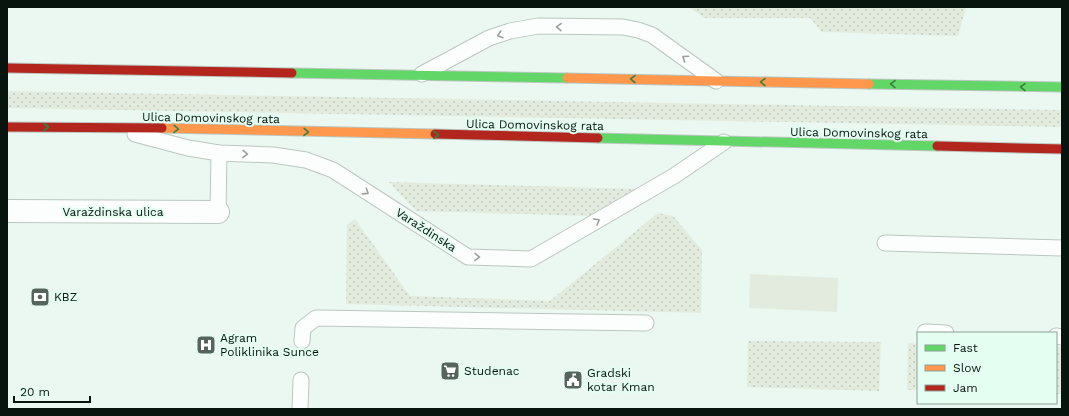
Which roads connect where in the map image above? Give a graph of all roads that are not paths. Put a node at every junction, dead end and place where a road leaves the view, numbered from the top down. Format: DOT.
graph roads {
  1 [pos="7,68"];
  2 [pos="419,76"];
  3 [pos="716,81"];
  4 [pos="1062,87"];
  5 [pos="7,127"];
  6 [pos="111,127"];
  7 [pos="724,142"];
  8 [pos="1062,149"];
  9 [pos="219,153"];
  10 [pos="7,211"];
  11 [pos="218,212"];
  12 [pos="885,243"];
  13 [pos="1062,248"];
  14 [pos="646,323"];
  15 [pos="302,341"];
  16 [pos="301,380"];
  17 [pos="300,409"];
  1 -- 2 [label="main road"];
  3 -- 2 [label="main road, one-way"];
  3 -- 2 [label="lane, one-way"];
  4 -- 3 [label="main road, one-way"];
  5 -- 6 [label="main road, Ulica Domovinskog rata, one-way"];
  6 -- 7 [label="main road, Ulica Domovinskog rata, one-way"];
  6 -- 9 [label="lane, Varaždinska"];
  7 -- 8 [label="main road, Ulica Domovinskog rata"];
  9 -- 7 [label="lane, Varaždinska, one-way"];
  9 -- 11 [label="lane"];
  10 -- 11 [label="street, Varaždinska ulica"];
  12 -- 13 [label="lane"];
  14 -- 15 [label="lane"];
  16 -- 17 [label="lane"];
}
